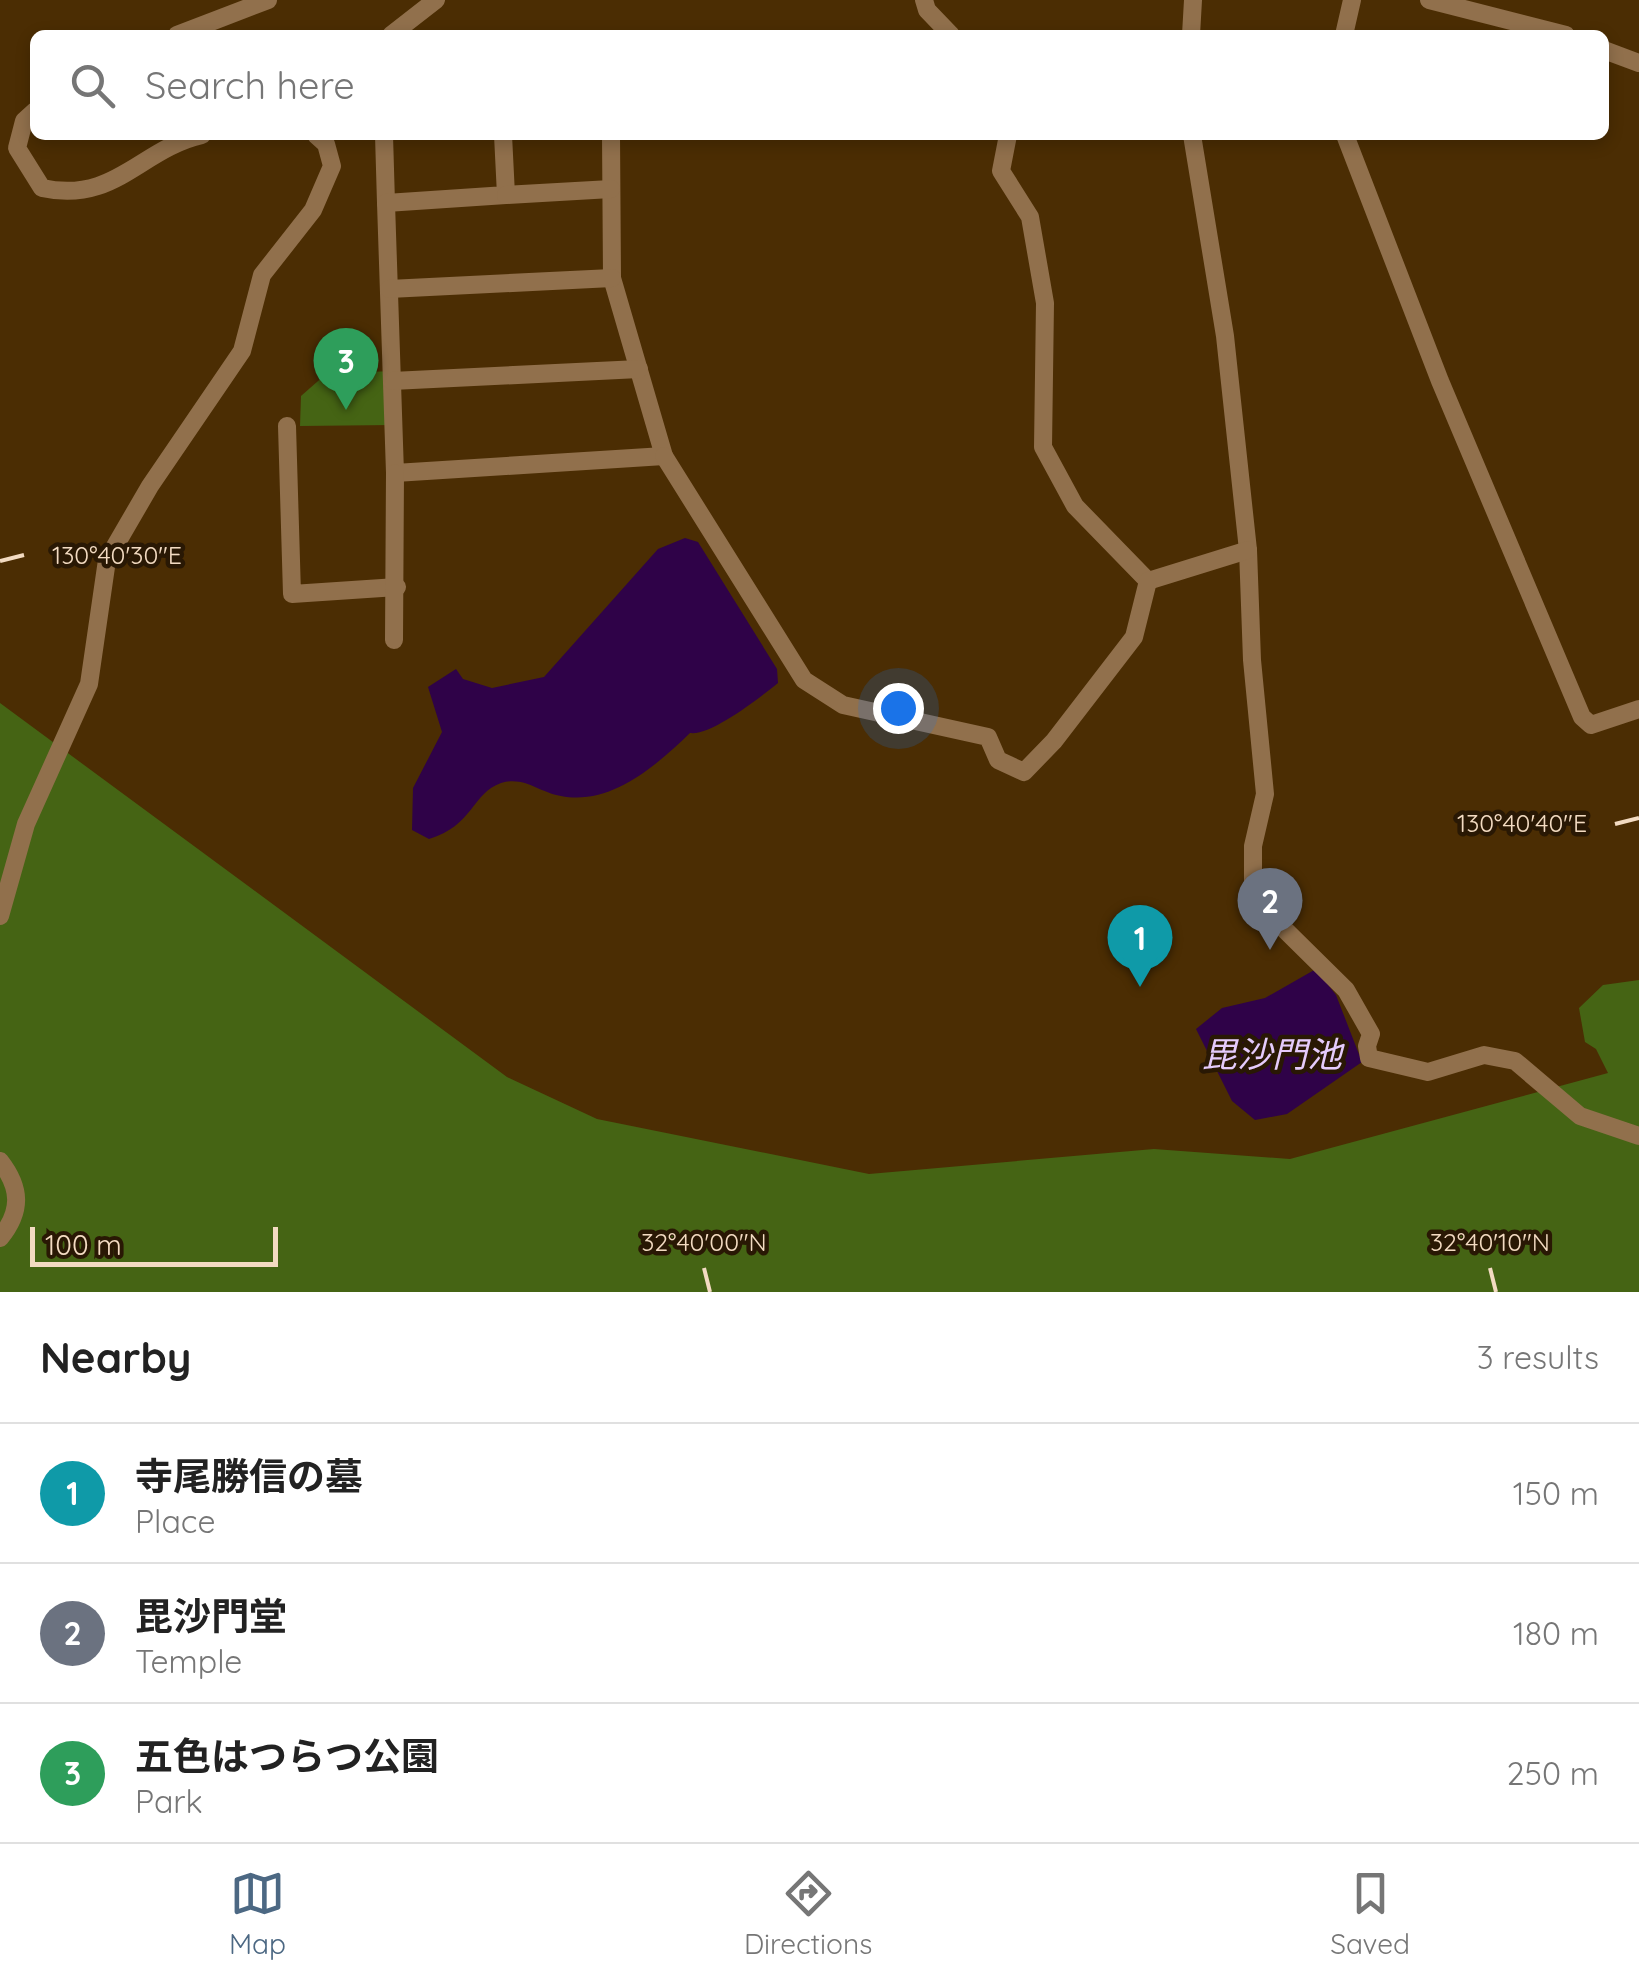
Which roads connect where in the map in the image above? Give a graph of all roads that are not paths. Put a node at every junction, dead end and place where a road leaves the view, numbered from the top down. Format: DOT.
graph roads {
  1 [pos="268,0"];
  2 [pos="436,0"];
  3 [pos="924,0"];
  4 [pos="1193,0"];
  5 [pos="1352,0"];
  6 [pos="1429,0"];
  7 [pos="191,30"];
  8 [pos="397,30"];
  9 [pos="946,30"];
  10 [pos="1191,30"];
  11 [pos="1345,30"];
  12 [pos="1546,30"];
  13 [pos="1609,52"];
  14 [pos="1639,63"];
  15 [pos="30,116"];
  16 [pos="182,140"];
  17 [pos="322,140"];
  18 [pos="384,140"];
  19 [pos="502,140"];
  20 [pos="611,140"];
  21 [pos="1007,140"];
  22 [pos="1193,140"];
  23 [pos="1347,140"];
  24 [pos="611,189"];
  25 [pos="506,195"];
  26 [pos="386,203"];
  27 [pos="612,278"];
  28 [pos="388,289"];
  29 [pos="638,369"];
  30 [pos="392,380"];
  31 [pos="287,426"];
  32 [pos="664,456"];
  33 [pos="394,473"];
  34 [pos="1248,550"];
  35 [pos="1148,581"];
  36 [pos="397,587"];
  37 [pos="394,640"];
  38 [pos="1639,709"];
  39 [pos="0,916"];
  40 [pos="1639,1136"];
  41 [pos="0,1162"];
  42 [pos="0,1238"];
  1 -- 7 [label="street"];
  2 -- 8 [label="street"];
  3 -- 9 [label="street"];
  4 -- 10 [label="street"];
  5 -- 11 [label="street"];
  6 -- 12 [label="street"];
  13 -- 14 [label="street"];
  15 -- 16 [label="street"];
  17 -- 39 [label="street"];
  18 -- 26 [label="street"];
  19 -- 25 [label="street"];
  20 -- 24 [label="street"];
  21 -- 35 [label="street"];
  22 -- 34 [label="street"];
  23 -- 38 [label="street"];
  24 -- 25 [label="street"];
  24 -- 27 [label="street"];
  25 -- 26 [label="street"];
  26 -- 28 [label="street"];
  27 -- 28 [label="street"];
  27 -- 29 [label="street"];
  28 -- 30 [label="street"];
  29 -- 30 [label="street"];
  29 -- 32 [label="street"];
  30 -- 33 [label="street"];
  31 -- 36 [label="street"];
  32 -- 33 [label="street"];
  32 -- 35 [label="street"];
  33 -- 36 [label="street"];
  34 -- 35 [label="street"];
  34 -- 40 [label="street"];
  36 -- 37 [label="street"];
  41 -- 42 [label="street"];
}
